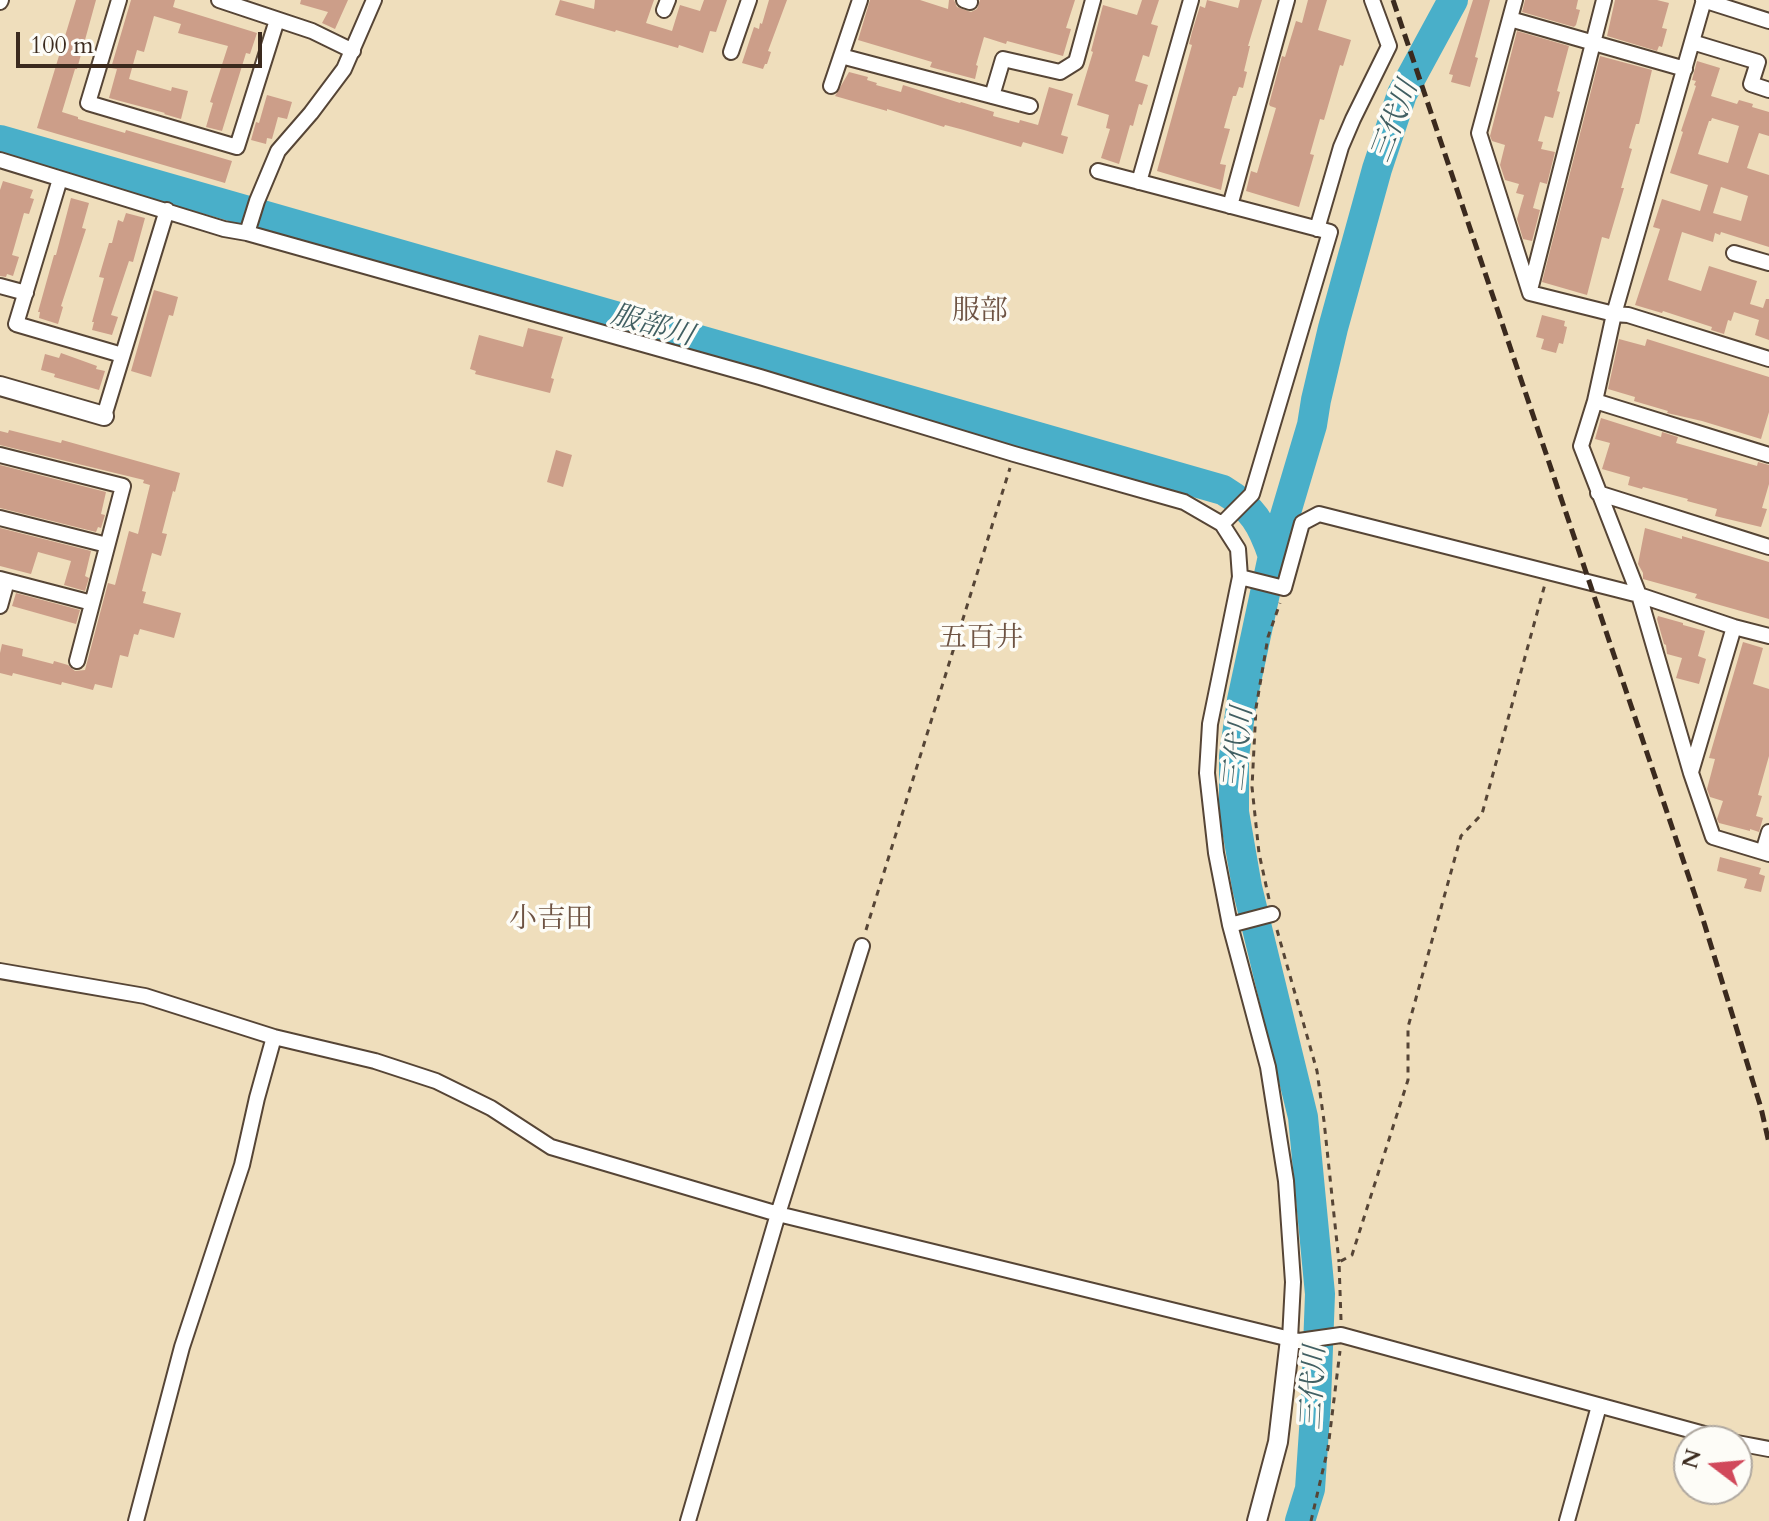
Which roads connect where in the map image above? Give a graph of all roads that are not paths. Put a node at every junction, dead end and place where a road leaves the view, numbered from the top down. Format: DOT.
graph roads {
  1 [pos="119,0"];
  2 [pos="219,0"];
  3 [pos="374,0"];
  4 [pos="749,0"];
  5 [pos="860,0"];
  6 [pos="1093,0"];
  7 [pos="1191,0"];
  8 [pos="1287,0"];
  9 [pos="1372,0"];
  10 [pos="1515,0"];
  11 [pos="1604,0"];
  12 [pos="1704,0"];
  13 [pos="1510,19"];
  14 [pos="277,20"];
  15 [pos="1769,21"];
  16 [pos="1593,42"];
  17 [pos="1692,42"];
  18 [pos="353,51"];
  19 [pos="731,52"];
  20 [pos="841,56"];
  21 [pos="1685,69"];
  22 [pos="831,86"];
  23 [pos="1769,90"];
  24 [pos="992,96"];
  25 [pos="1030,106"];
  26 [pos="0,160"];
  27 [pos="1098,171"];
  28 [pos="60,179"];
  29 [pos="1139,182"];
  30 [pos="1230,206"];
  31 [pos="167,210"];
  32 [pos="1317,229"];
  33 [pos="247,233"];
  34 [pos="1734,253"];
  35 [pos="1769,263"];
  36 [pos="0,286"];
  37 [pos="1529,291"];
  38 [pos="26,293"];
  39 [pos="1614,314"];
  40 [pos="122,355"];
  41 [pos="1769,359"];
  42 [pos="0,386"];
  43 [pos="1595,401"];
  44 [pos="104,416"];
  45 [pos="0,455"];
  46 [pos="1769,455"];
  47 [pos="1598,493"];
  48 [pos="0,518"];
  49 [pos="1225,520"];
  50 [pos="107,545"];
  51 [pos="1769,547"];
  52 [pos="1242,577"];
  53 [pos="3,580"];
  54 [pos="1639,595"];
  55 [pos="92,603"];
  56 [pos="0,606"];
  57 [pos="1734,627"];
  58 [pos="1769,636"];
  59 [pos="77,661"];
  60 [pos="1691,773"];
  61 [pos="1769,832"];
  62 [pos="1766,853"];
  63 [pos="1270,915"];
  64 [pos="1232,925"];
  65 [pos="862,946"];
  66 [pos="0,971"];
  67 [pos="274,1037"];
  68 [pos="778,1214"];
  69 [pos="1294,1340"];
  70 [pos="1599,1406"];
  71 [pos="1673,1426"];
  72 [pos="136,1521"];
  73 [pos="688,1521"];
  74 [pos="1257,1521"];
  75 [pos="1567,1521"];
  1 -- 14 [label="street"];
  2 -- 14 [label="street"];
  3 -- 18 [label="street"];
  4 -- 19 [label="street"];
  5 -- 20 [label="street"];
  6 -- 24 [label="street"];
  7 -- 29 [label="street"];
  8 -- 30 [label="street"];
  9 -- 32 [label="street"];
  10 -- 13 [label="street"];
  11 -- 16 [label="street"];
  12 -- 15 [label="street"];
  12 -- 17 [label="street"];
  13 -- 16 [label="street"];
  13 -- 37 [label="street"];
  14 -- 18 [label="street"];
  16 -- 21 [label="street"];
  16 -- 37 [label="street"];
  17 -- 21 [label="street"];
  17 -- 23 [label="street"];
  18 -- 33 [label="street"];
  20 -- 22 [label="street"];
  20 -- 24 [label="street"];
  21 -- 39 [label="street"];
  24 -- 25 [label="street"];
  26 -- 28 [label="street"];
  27 -- 29 [label="street"];
  28 -- 31 [label="street"];
  28 -- 38 [label="street"];
  29 -- 30 [label="street"];
  30 -- 32 [label="street"];
  31 -- 33 [label="street"];
  31 -- 40 [label="street"];
  32 -- 49 [label="street"];
  33 -- 49 [label="street"];
  34 -- 35 [label="street"];
  36 -- 38 [label="street"];
  37 -- 39 [label="street"];
  38 -- 40 [label="street"];
  39 -- 41 [label="street"];
  39 -- 43 [label="street"];
  40 -- 44 [label="street"];
  42 -- 44 [label="street"];
  43 -- 46 [label="street"];
  43 -- 47 [label="street"];
  45 -- 50 [label="street"];
  47 -- 51 [label="street"];
  47 -- 54 [label="street"];
  48 -- 50 [label="street"];
  49 -- 52 [label="street"];
  50 -- 55 [label="street"];
  52 -- 54 [label="street"];
  52 -- 64 [label="street"];
  53 -- 55 [label="street"];
  53 -- 56 [label="street"];
  54 -- 57 [label="street"];
  54 -- 60 [label="street"];
  55 -- 59 [label="street"];
  57 -- 58 [label="street"];
  57 -- 60 [label="street"];
  60 -- 62 [label="street"];
  61 -- 62 [label="street"];
  63 -- 64 [label="street"];
  64 -- 69 [label="street"];
  65 -- 68 [label="street"];
  66 -- 67 [label="street"];
  67 -- 68 [label="street"];
  67 -- 72 [label="street"];
  68 -- 69 [label="street"];
  68 -- 73 [label="street"];
  69 -- 70 [label="street"];
  69 -- 74 [label="street"];
  70 -- 71 [label="street"];
  70 -- 75 [label="street"];
}
